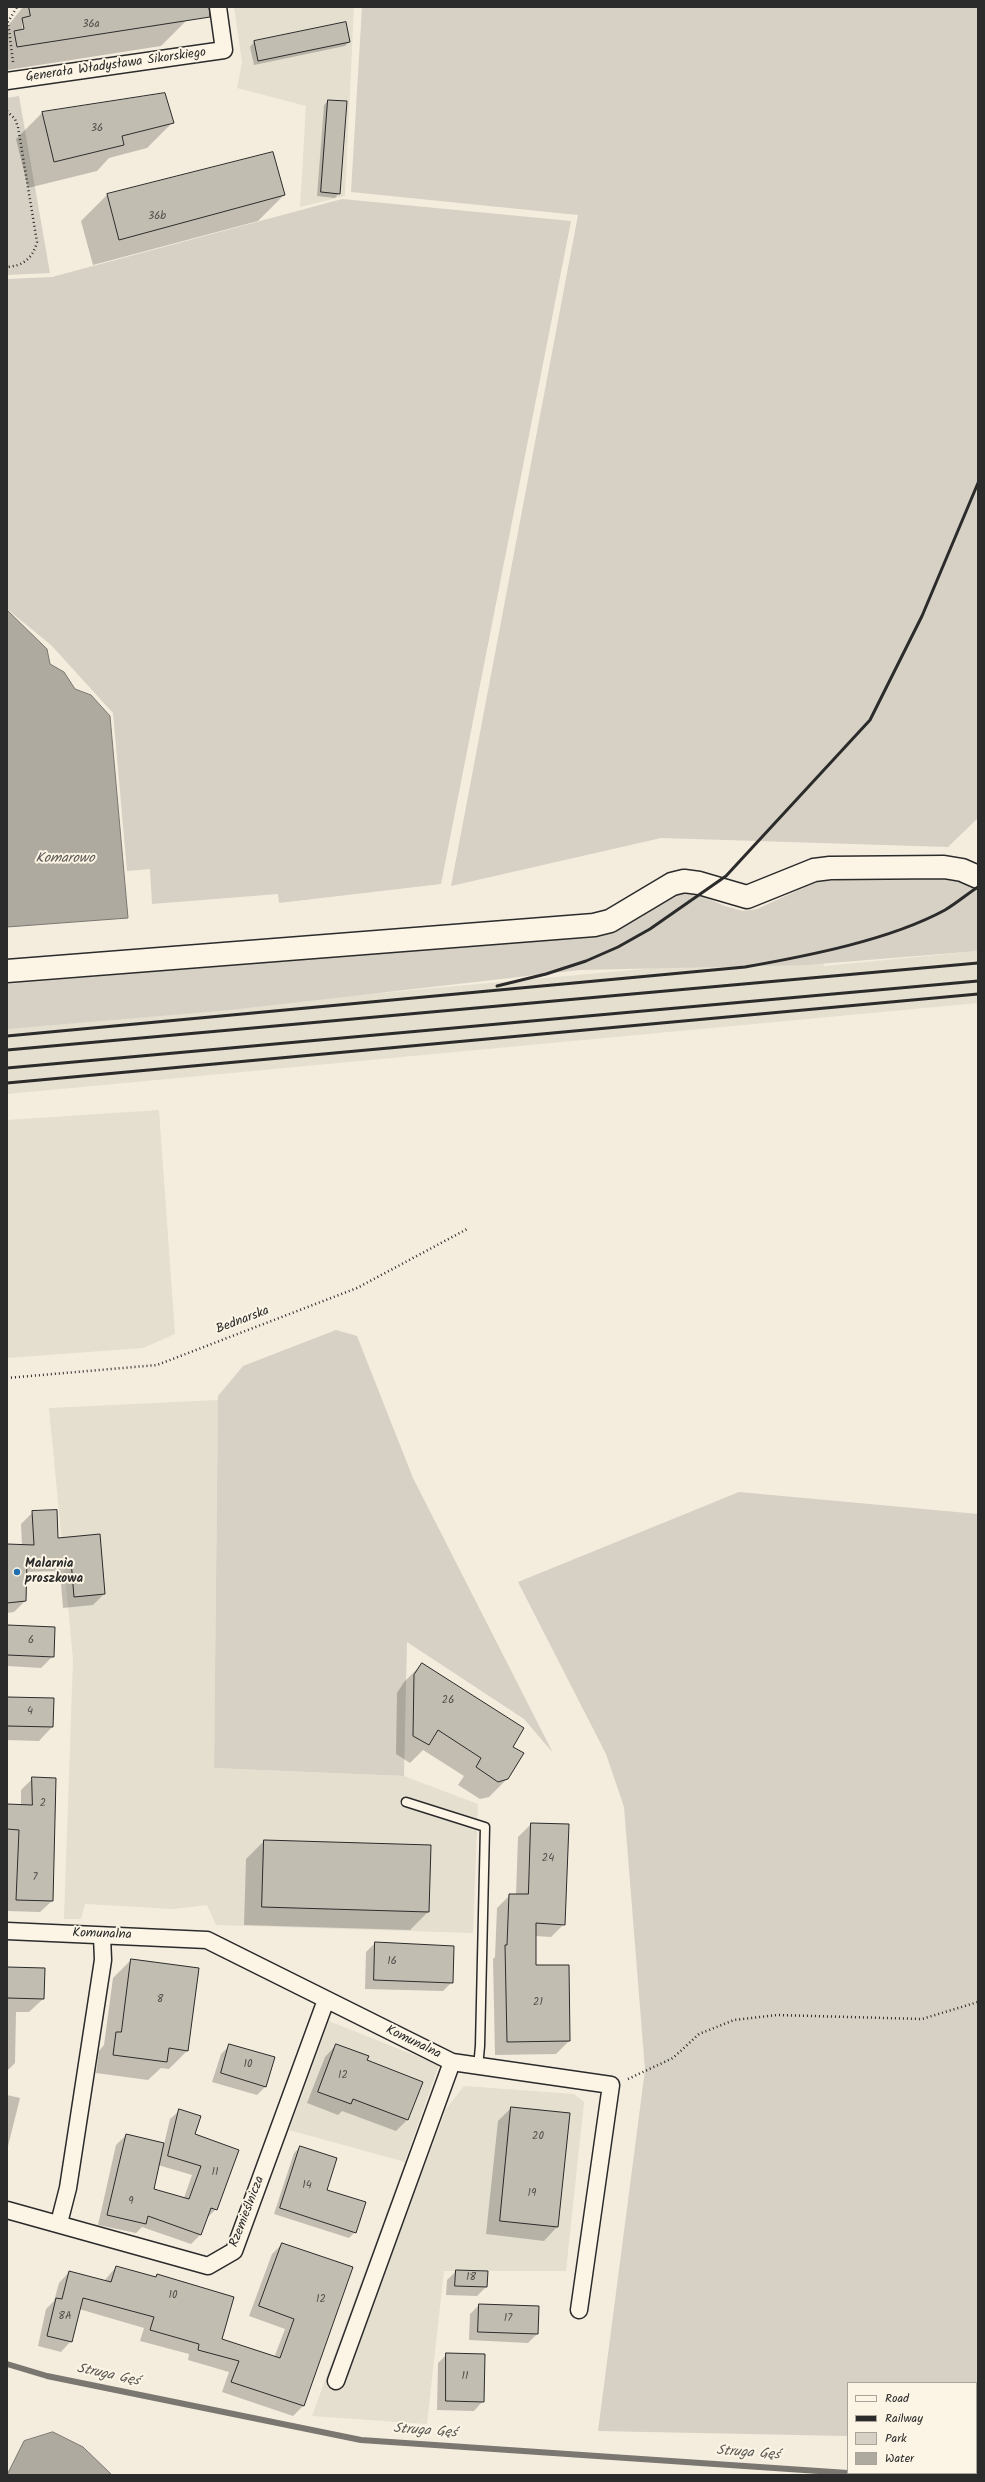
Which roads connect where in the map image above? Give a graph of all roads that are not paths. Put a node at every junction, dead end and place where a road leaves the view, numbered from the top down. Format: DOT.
graph roads {
  1 [pos="218,7"];
  2 [pos="11,81"];
  3 [pos="978,877"];
  4 [pos="7,971"];
  5 [pos="406,1802"];
  6 [pos="7,1932"];
  7 [pos="102,1936"];
  8 [pos="326,2000"];
  9 [pos="452,2062"];
  10 [pos="478,2067"];
  11 [pos="7,2210"];
  12 [pos="60,2223"];
  13 [pos="580,2310"];
  14 [pos="336,2381"];
  1 -- 2 [label="street, Generała Władysława Sikorskiego"];
  3 -- 4 [label="street"];
  5 -- 10 [label="lane"];
  6 -- 7 [label="street, Komunalna"];
  7 -- 8 [label="street, Komunalna"];
  7 -- 12 [label="street"];
  8 -- 9 [label="street, Komunalna"];
  8 -- 12 [label="street, Rzemieślnicza"];
  9 -- 10 [label="street, Komunalna"];
  9 -- 14 [label="street"];
  10 -- 13 [label="street, Komunalna"];
  11 -- 12 [label="street, Rzemieślnicza"];
}
